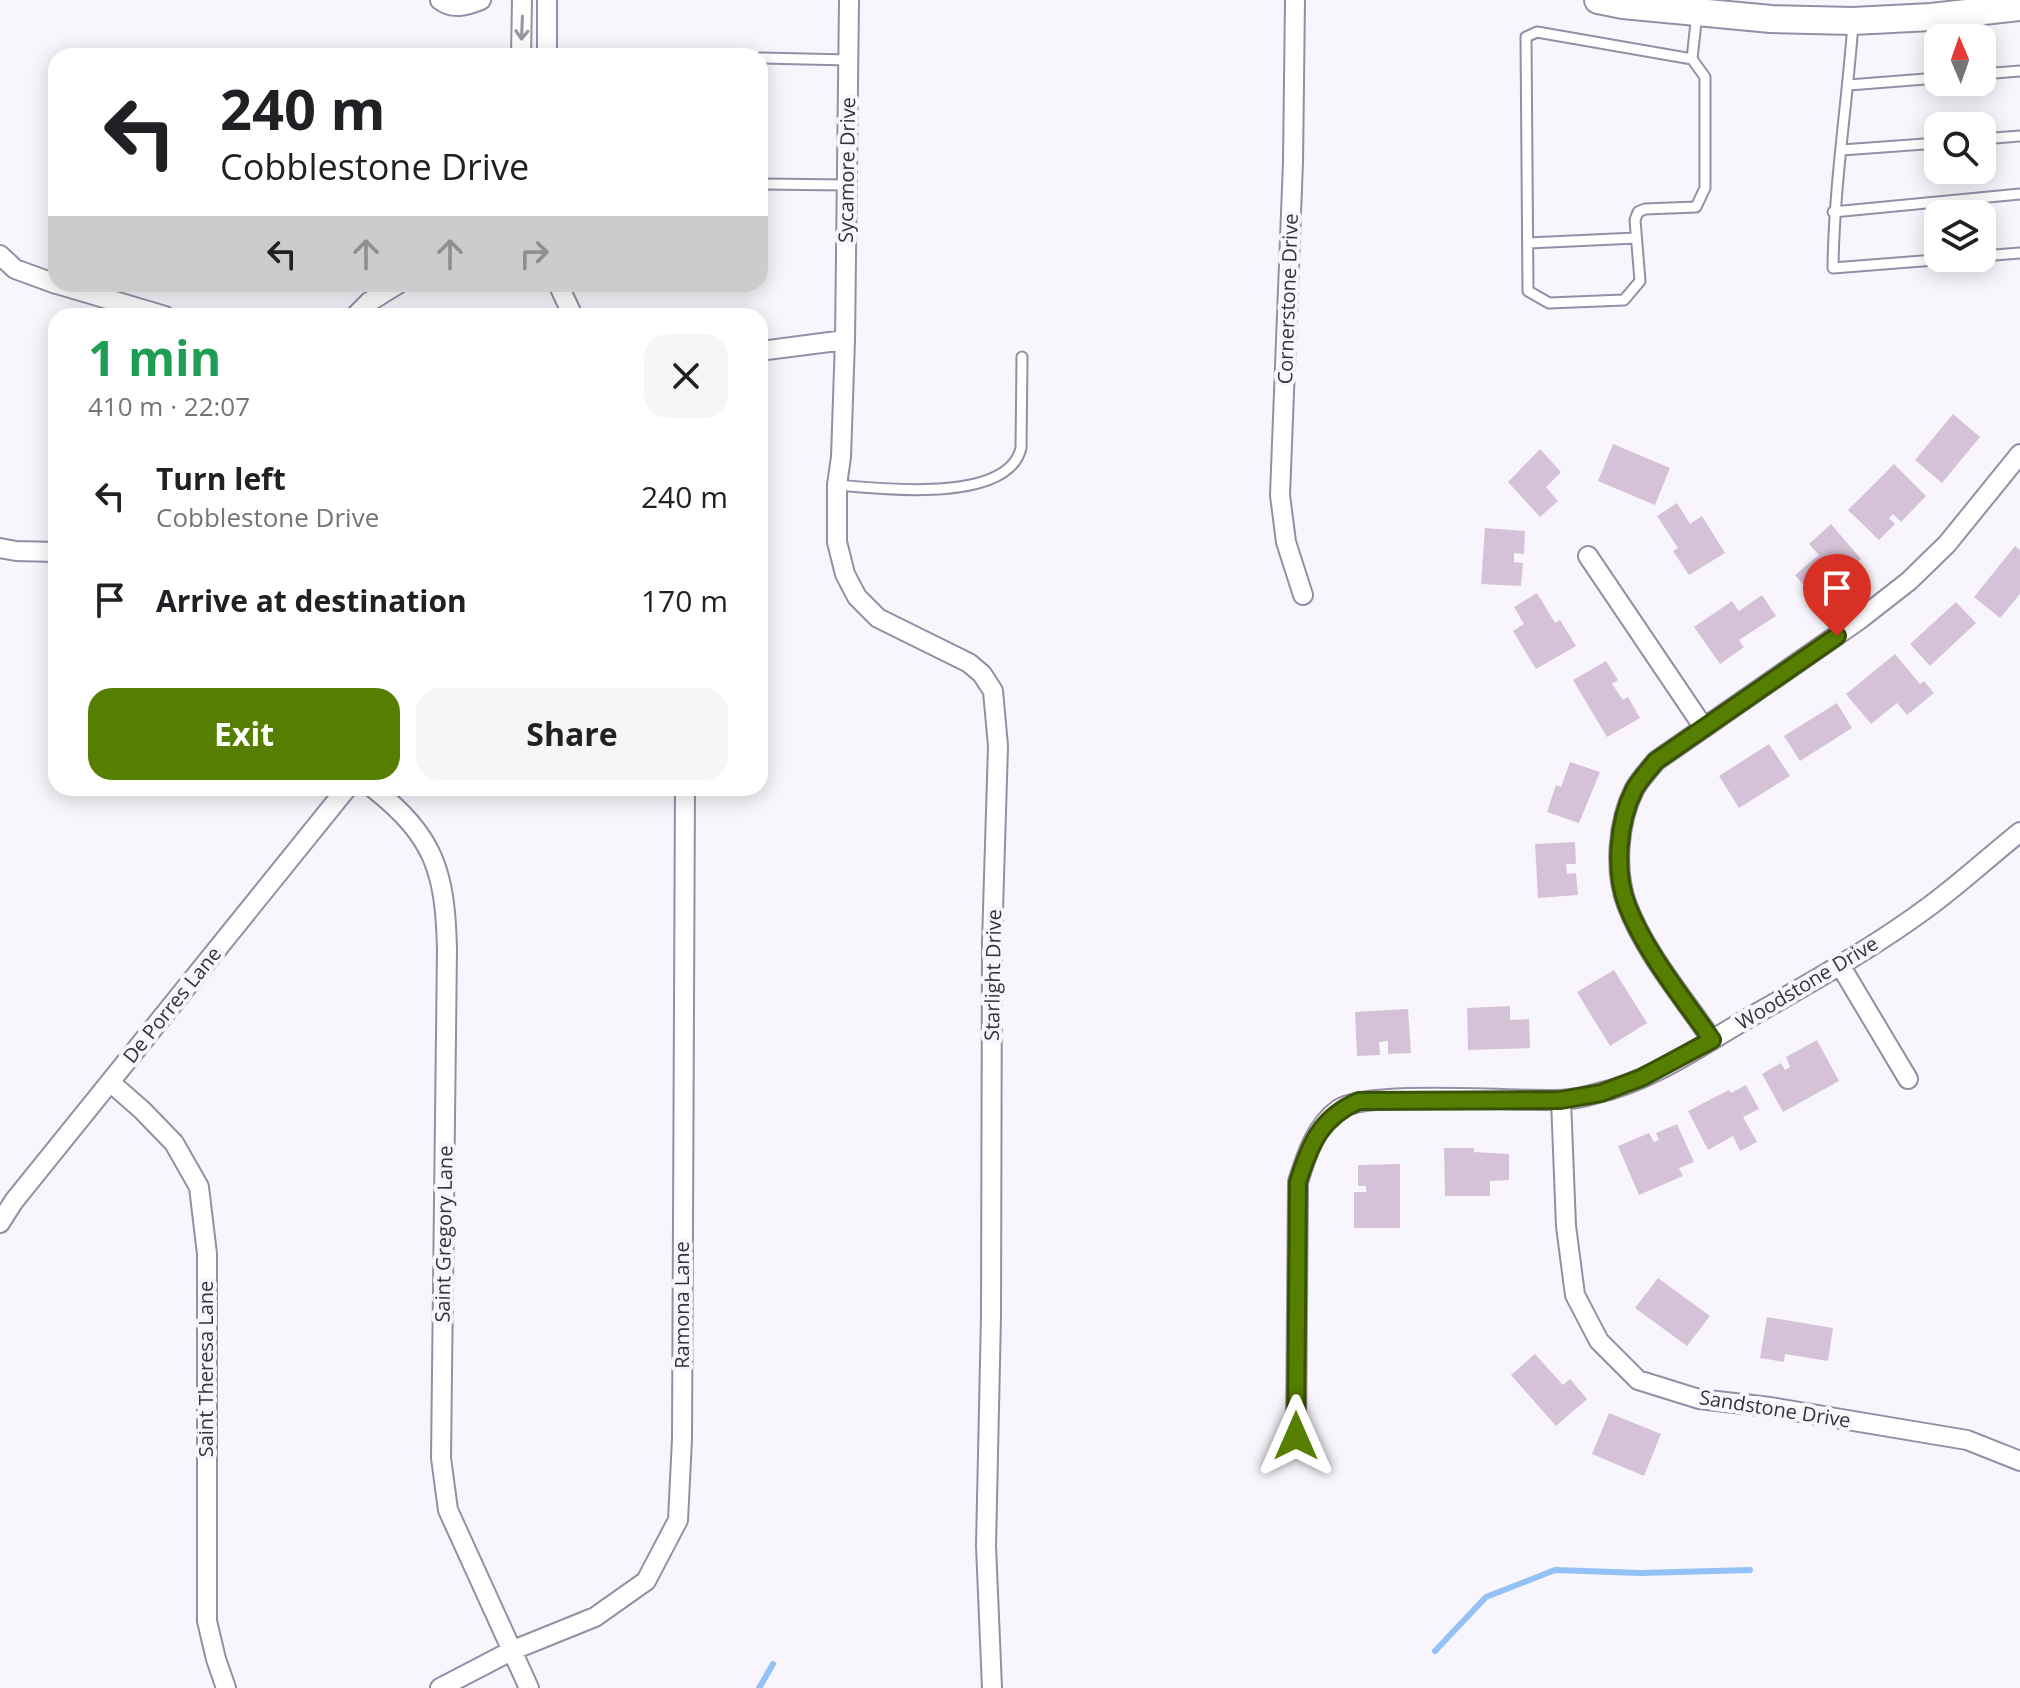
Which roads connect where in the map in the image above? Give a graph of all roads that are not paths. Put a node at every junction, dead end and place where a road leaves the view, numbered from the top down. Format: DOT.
graph roads {
  1 [pos="440,0"];
  2 [pos="481,0"];
  3 [pos="522,0"];
  4 [pos="547,0"];
  5 [pos="849,0"];
  6 [pos="1295,0"];
  7 [pos="1598,0"];
  8 [pos="1697,6"];
  9 [pos="2020,7"];
  10 [pos="1853,21"];
  11 [pos="521,48"];
  12 [pos="547,48"];
  13 [pos="768,58"];
  14 [pos="1692,59"];
  15 [pos="849,60"];
  16 [pos="2020,71"];
  17 [pos="1996,73"];
  18 [pos="1924,79"];
  19 [pos="1849,85"];
  20 [pos="2020,136"];
  21 [pos="1996,138"];
  22 [pos="1924,144"];
  23 [pos="1842,150"];
  24 [pos="768,184"];
  25 [pos="847,185"];
  26 [pos="2020,194"];
  27 [pos="1833,212"];
  28 [pos="1636,238"];
  29 [pos="1528,243"];
  30 [pos="2020,253"];
  31 [pos="0,255"];
  32 [pos="1996,255"];
  33 [pos="1924,261"];
  34 [pos="48,281"];
  35 [pos="83,292"];
  36 [pos="385,292"];
  37 [pos="138,308"];
  38 [pos="363,308"];
  39 [pos="845,340"];
  40 [pos="768,350"];
  41 [pos="1022,357"];
  42 [pos="2020,454"];
  43 [pos="837,485"];
  44 [pos="0,548"];
  45 [pos="48,552"];
  46 [pos="1588,556"];
  47 [pos="1303,595"];
  48 [pos="1704,728"];
  49 [pos="341,796"];
  50 [pos="381,796"];
  51 [pos="685,796"];
  52 [pos="2020,832"];
  53 [pos="1840,965"];
  54 [pos="1712,1040"];
  55 [pos="1908,1079"];
  56 [pos="110,1082"];
  57 [pos="1561,1100"];
  58 [pos="0,1223"];
  59 [pos="1296,1436"];
  60 [pos="2020,1461"];
  61 [pos="511,1651"];
  62 [pos="226,1688"];
  63 [pos="440,1688"];
  64 [pos="529,1688"];
  65 [pos="992,1688"];
  1 -- 2 [label="street"];
  3 -- 11 [label="street, one-way"];
  4 -- 12 [label="street"];
  5 -- 15 [label="street, Sycamore Drive"];
  6 -- 47 [label="street, Cornerstone Drive"];
  7 -- 8 [label="main road"];
  8 -- 10 [label="main road"];
  8 -- 14 [label="lane"];
  9 -- 10 [label="main road"];
  10 -- 19 [label="lane"];
  13 -- 15 [label="lane"];
  14 -- 28 [label="lane"];
  14 -- 29 [label="lane"];
  15 -- 25 [label="street, Sycamore Drive"];
  16 -- 17 [label="lane"];
  18 -- 19 [label="lane"];
  19 -- 23 [label="lane"];
  20 -- 21 [label="lane"];
  22 -- 23 [label="lane"];
  23 -- 27 [label="lane"];
  24 -- 25 [label="lane"];
  25 -- 39 [label="street, Sycamore Drive"];
  26 -- 27 [label="lane"];
  27 -- 33 [label="lane"];
  28 -- 29 [label="lane"];
  28 -- 29 [label="lane"];
  30 -- 32 [label="lane"];
  31 -- 34 [label="street"];
  35 -- 37 [label="street"];
  36 -- 38 [label="street"];
  39 -- 40 [label="street"];
  39 -- 43 [label="street, Starlight Drive"];
  41 -- 43 [label="lane"];
  42 -- 48 [label="street"];
  43 -- 65 [label="street, Starlight Drive"];
  44 -- 45 [label="street"];
  46 -- 48 [label="street"];
  48 -- 54 [label="street"];
  49 -- 56 [label="street, De Porres Lane"];
  50 -- 61 [label="street, Saint Gregory Lane"];
  51 -- 61 [label="street, Ramona Lane"];
  52 -- 53 [label="street, Woodstone Drive"];
  53 -- 54 [label="street, Woodstone Drive"];
  53 -- 55 [label="street"];
  54 -- 57 [label="street, Woodstone Drive"];
  56 -- 58 [label="street, De Porres Lane"];
  56 -- 62 [label="street, Saint Theresa Lane"];
  57 -- 59 [label="street, Woodstone Drive"];
  57 -- 60 [label="street, Sandstone Drive"];
  61 -- 63 [label="street, Ramona Lane"];
  61 -- 64 [label="street, Saint Gregory Lane"];
}
